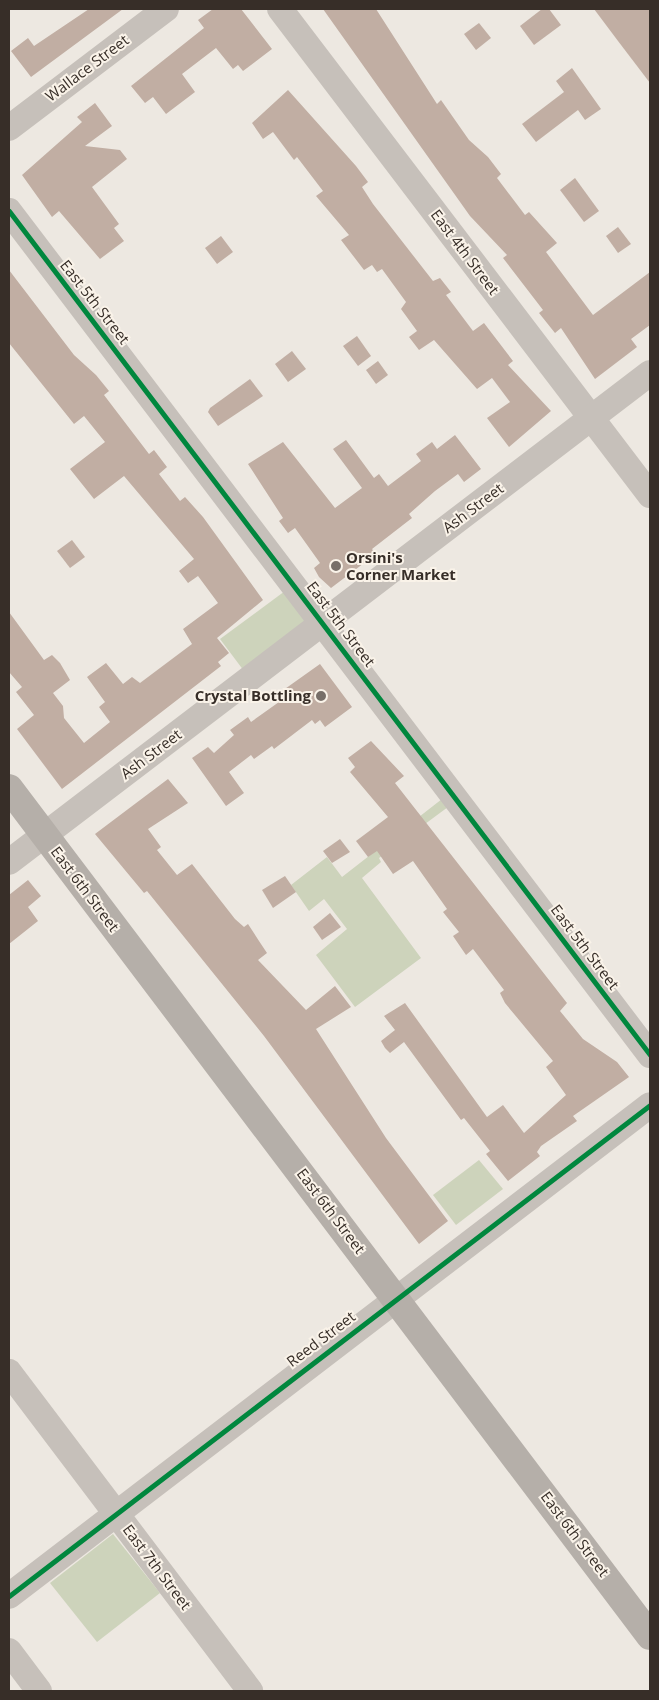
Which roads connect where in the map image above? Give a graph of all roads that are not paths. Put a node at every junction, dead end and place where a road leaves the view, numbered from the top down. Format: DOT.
graph roads {
  1 [pos="166,9"];
  2 [pos="280,9"];
  3 [pos="9,128"];
  4 [pos="9,211"];
  5 [pos="650,373"];
  6 [pos="592,418"];
  7 [pos="650,494"];
  8 [pos="324,621"];
  9 [pos="9,788"];
  10 [pos="44,835"];
  11 [pos="9,862"];
  12 [pos="650,1055"];
  13 [pos="650,1105"];
  14 [pos="397,1297"];
  15 [pos="9,1372"];
  16 [pos="116,1512"];
  17 [pos="9,1596"];
  18 [pos="650,1636"];
  19 [pos="9,1651"];
  20 [pos="39,1691"];
  21 [pos="250,1691"];
  1 -- 3 [label="street, Wallace Street"];
  2 -- 6 [label="street, East 4th Street"];
  4 -- 8 [label="street, East 5th Street"];
  5 -- 6 [label="street, Ash Street"];
  6 -- 7 [label="street, East 4th Street"];
  6 -- 8 [label="street, Ash Street"];
  8 -- 10 [label="street, Ash Street"];
  8 -- 12 [label="street, East 5th Street"];
  9 -- 10 [label="main road, East 6th Street"];
  10 -- 11 [label="street, Ash Street"];
  10 -- 14 [label="main road, East 6th Street"];
  13 -- 14 [label="street, Reed Street"];
  14 -- 16 [label="street, Reed Street"];
  14 -- 18 [label="main road, East 6th Street"];
  15 -- 16 [label="street, East 7th Street"];
  16 -- 17 [label="street, Reed Street"];
  16 -- 21 [label="street, East 7th Street"];
  19 -- 20 [label="street"];
}
